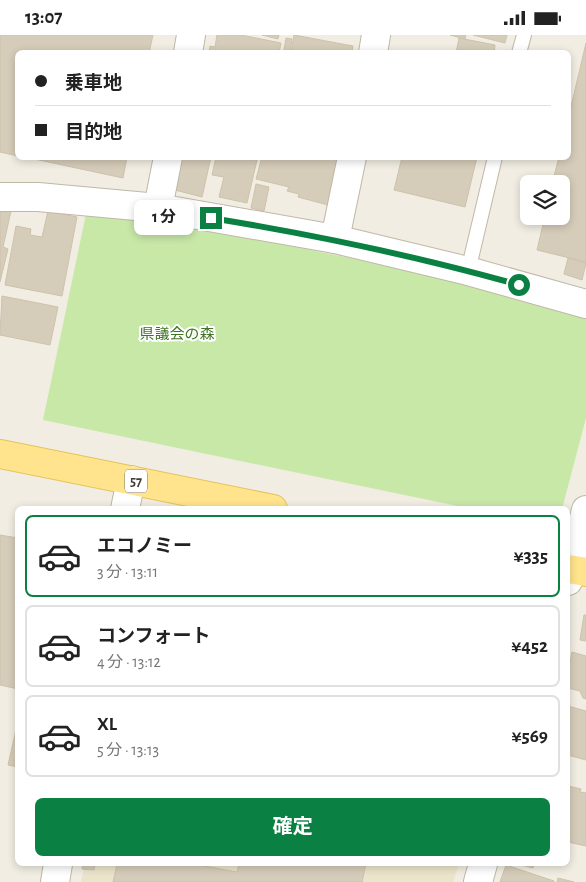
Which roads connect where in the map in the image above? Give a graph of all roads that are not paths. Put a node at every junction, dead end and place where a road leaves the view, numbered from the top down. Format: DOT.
graph roads {
  1 [pos="191,35"];
  2 [pos="376,35"];
  3 [pos="524,35"];
  4 [pos="188,50"];
  5 [pos="374,50"];
  6 [pos="521,50"];
  7 [pos="167,160"];
  8 [pos="351,160"];
  9 [pos="494,160"];
  10 [pos="0,197"];
  11 [pos="158,209"];
  12 [pos="335,239"];
  13 [pos="468,271"];
  14 [pos="586,304"];
  15 [pos="0,454"];
  16 [pos="131,480"];
  17 [pos="126,506"];
  18 [pos="258,506"];
  19 [pos="586,510"];
  20 [pos="573,573"];
  21 [pos="58,866"];
  22 [pos="482,866"];
  23 [pos="55,882"];
  24 [pos="478,882"];
  1 -- 4 [label="street"];
  2 -- 5 [label="street"];
  3 -- 6 [label="lane"];
  7 -- 11 [label="street"];
  8 -- 12 [label="street"];
  9 -- 13 [label="lane"];
  10 -- 11 [label="street"];
  11 -- 12 [label="street"];
  12 -- 13 [label="street"];
  13 -- 14 [label="street"];
  15 -- 16 [label="main road, 57"];
  16 -- 17 [label="street"];
  16 -- 18 [label="main road, 57"];
  19 -- 20 [label="street"];
  21 -- 23 [label="street"];
  22 -- 24 [label="street"];
}
